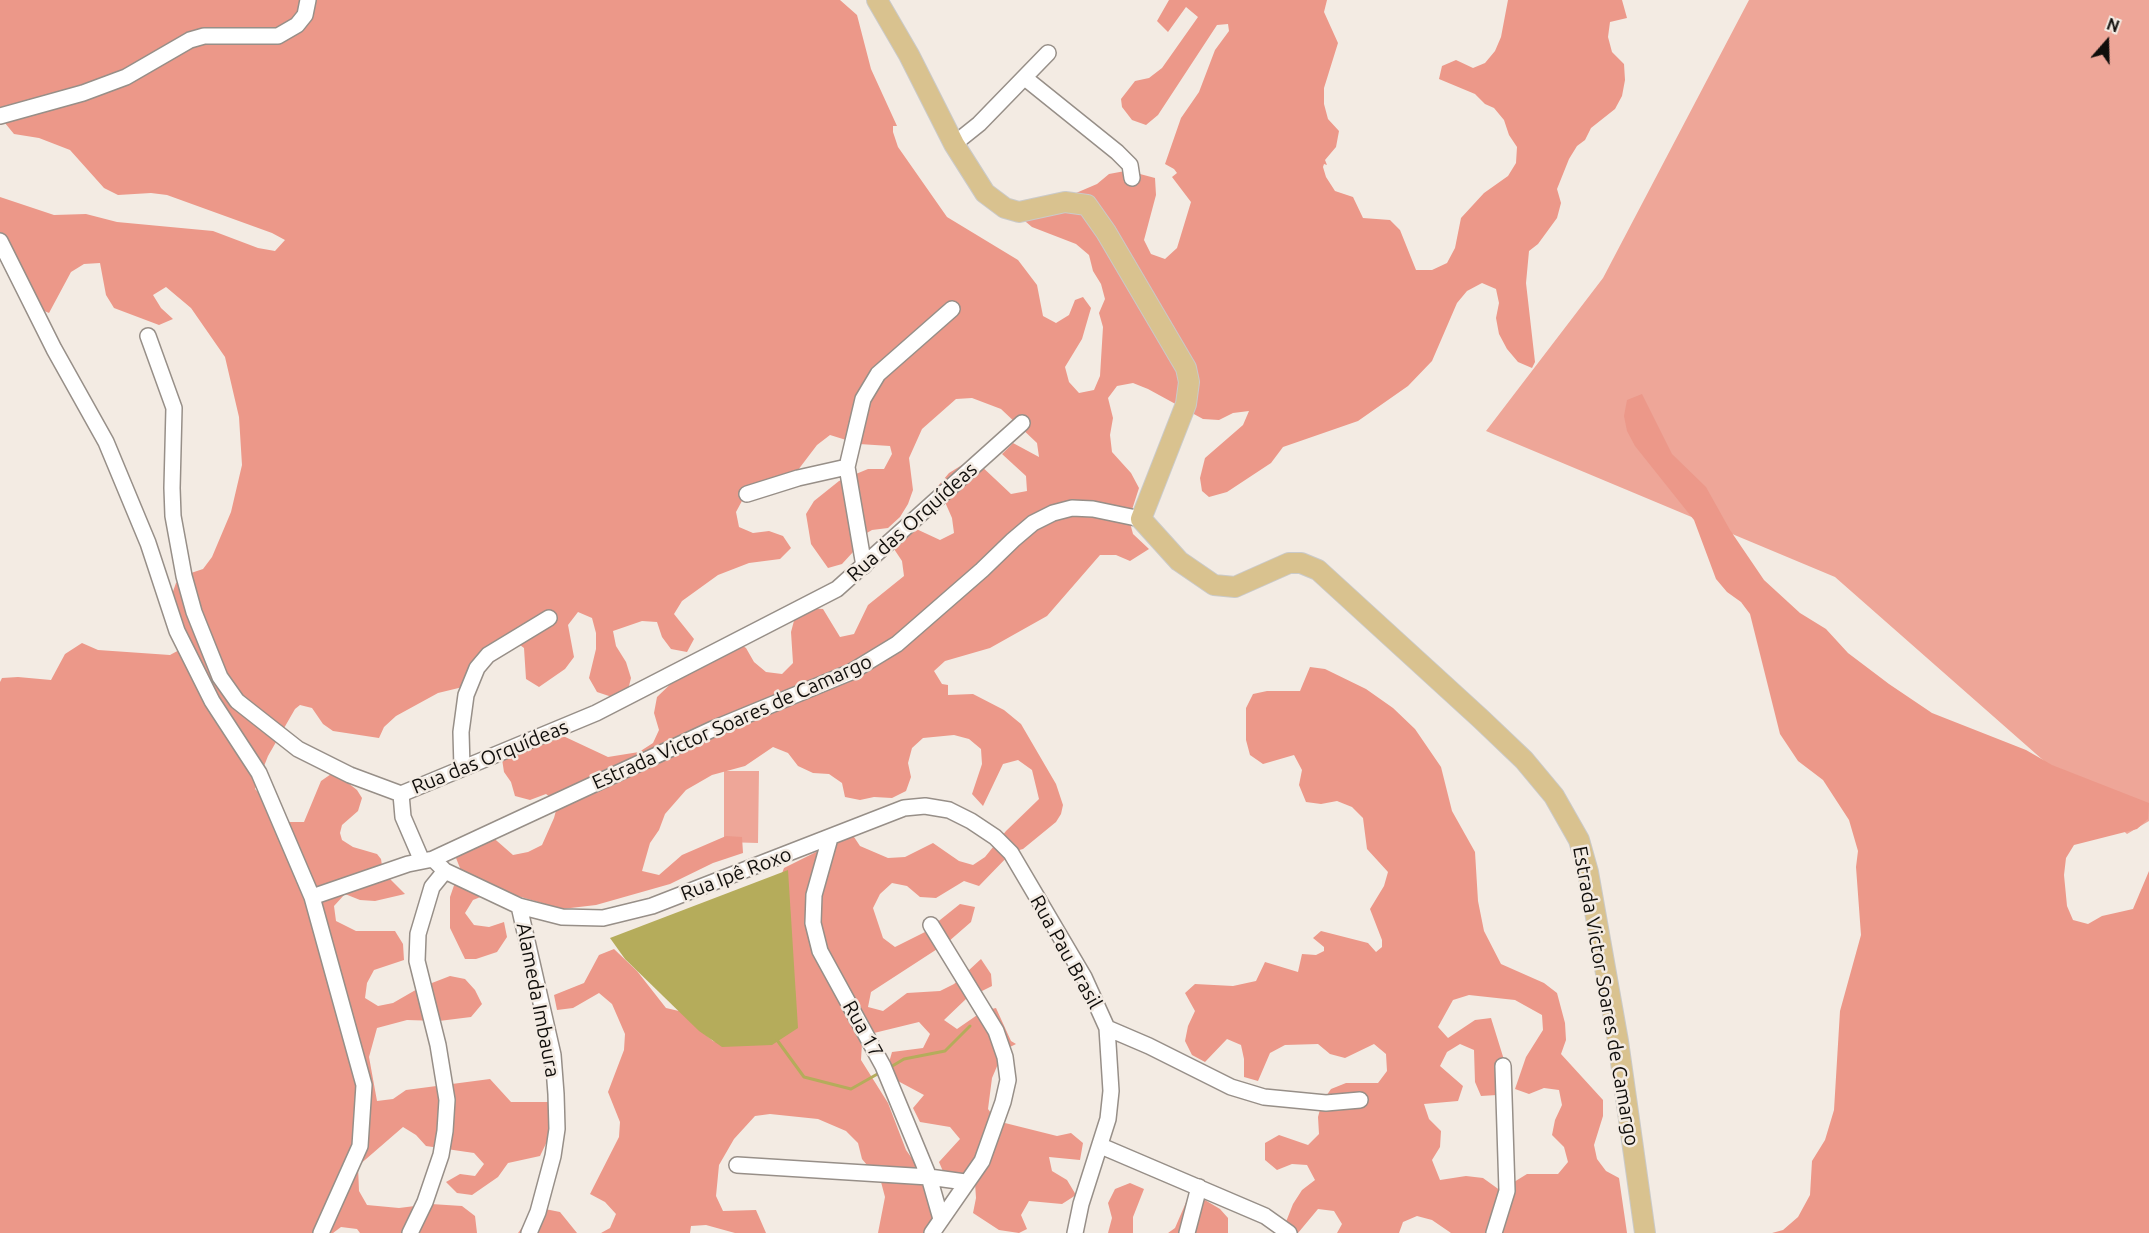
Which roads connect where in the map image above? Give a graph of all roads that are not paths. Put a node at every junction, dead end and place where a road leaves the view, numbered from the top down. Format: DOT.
graph roads {
  1 [pos="309,0"];
  2 [pos="876,0"];
  3 [pos="1048,53"];
  4 [pos="1025,78"];
  5 [pos="0,116"];
  6 [pos="954,144"];
  7 [pos="1132,178"];
  8 [pos="0,241"];
  9 [pos="952,309"];
  10 [pos="148,336"];
  11 [pos="1022,423"];
  12 [pos="847,467"];
  13 [pos="747,494"];
  14 [pos="1141,519"];
  15 [pos="864,566"];
  16 [pos="549,618"];
  17 [pos="462,768"];
  18 [pos="401,794"];
  19 [pos="949,810"];
  20 [pos="830,838"];
  21 [pos="428,860"];
  22 [pos="445,872"];
  23 [pos="312,897"];
  24 [pos="519,906"];
  25 [pos="931,925"];
  26 [pos="1107,1028"];
  27 [pos="1503,1066"];
  28 [pos="1360,1100"];
  29 [pos="1101,1146"];
  30 [pos="737,1165"];
  31 [pos="929,1177"];
  32 [pos="965,1182"];
  33 [pos="1199,1187"];
  34 [pos="941,1219"];
  35 [pos="321,1233"];
  36 [pos="410,1233"];
  37 [pos="529,1233"];
  38 [pos="932,1233"];
  39 [pos="1075,1233"];
  40 [pos="1187,1233"];
  41 [pos="1289,1233"];
  42 [pos="1494,1233"];
  43 [pos="1645,1233"];
  1 -- 5 [label="street"];
  2 -- 6 [label="main road"];
  3 -- 4 [label="street"];
  4 -- 6 [label="street"];
  4 -- 7 [label="street"];
  6 -- 14 [label="main road"];
  8 -- 23 [label="street"];
  9 -- 12 [label="street"];
  10 -- 18 [label="street, Rua das Orquídeas"];
  11 -- 15 [label="street, Rua das Orquídeas"];
  12 -- 13 [label="street"];
  12 -- 15 [label="street"];
  14 -- 21 [label="street, Estrada Victor Soares de Camargo"];
  14 -- 43 [label="main road, Estrada Victor Soares de Camargo"];
  15 -- 17 [label="street, Rua das Orquídeas"];
  16 -- 17 [label="street"];
  17 -- 18 [label="street, Rua das Orquídeas"];
  18 -- 21 [label="street"];
  19 -- 20 [label="street, Rua Ipê Roxo"];
  19 -- 26 [label="street, Rua Pau Brasil"];
  20 -- 24 [label="street, Rua Ipê Roxo"];
  20 -- 31 [label="street, Rua 17"];
  21 -- 22 [label="street"];
  21 -- 23 [label="street, Estrada Victor Soares de Camargo"];
  22 -- 24 [label="street, Rua Ipê Roxo"];
  22 -- 36 [label="street"];
  23 -- 35 [label="street"];
  24 -- 37 [label="street, Alameda Imbaura"];
  25 -- 32 [label="street"];
  26 -- 28 [label="street"];
  26 -- 29 [label="street, Rua Pau Brasil"];
  27 -- 42 [label="street"];
  29 -- 33 [label="street"];
  29 -- 39 [label="street, Rua Pau Brasil"];
  30 -- 31 [label="street"];
  31 -- 32 [label="street"];
  31 -- 34 [label="street, Rua 17"];
  32 -- 34 [label="street"];
  33 -- 40 [label="street"];
  33 -- 41 [label="street"];
  34 -- 38 [label="street"];
}
